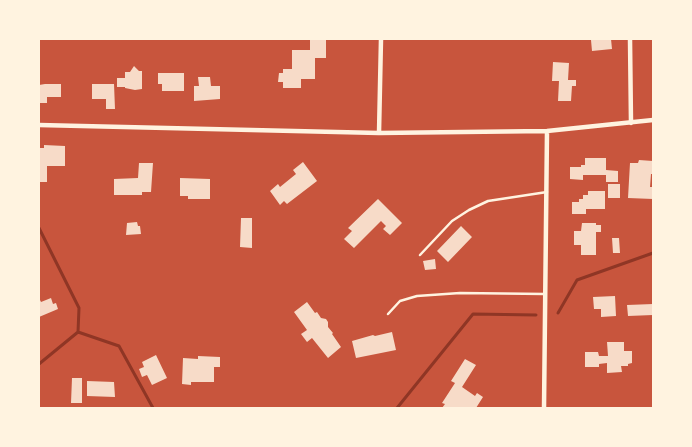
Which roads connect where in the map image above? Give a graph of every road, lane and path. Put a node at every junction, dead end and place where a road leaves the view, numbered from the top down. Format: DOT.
graph roads {
  1 [pos="381,39"];
  2 [pos="630,39"];
  3 [pos="653,120"];
  4 [pos="631,123"];
  5 [pos="39,125"];
  6 [pos="547,131"];
  7 [pos="379,133"];
  8 [pos="546,192"];
  9 [pos="420,255"];
  10 [pos="545,294"];
  11 [pos="388,314"];
  12 [pos="544,408"];
  1 -- 7 [label="street"];
  2 -- 4 [label="street"];
  3 -- 4 [label="street"];
  4 -- 6 [label="street"];
  5 -- 7 [label="street"];
  6 -- 7 [label="street"];
  6 -- 8 [label="street"];
  8 -- 9 [label="lane"];
  8 -- 10 [label="street"];
  10 -- 11 [label="lane"];
  10 -- 12 [label="street"];
}
